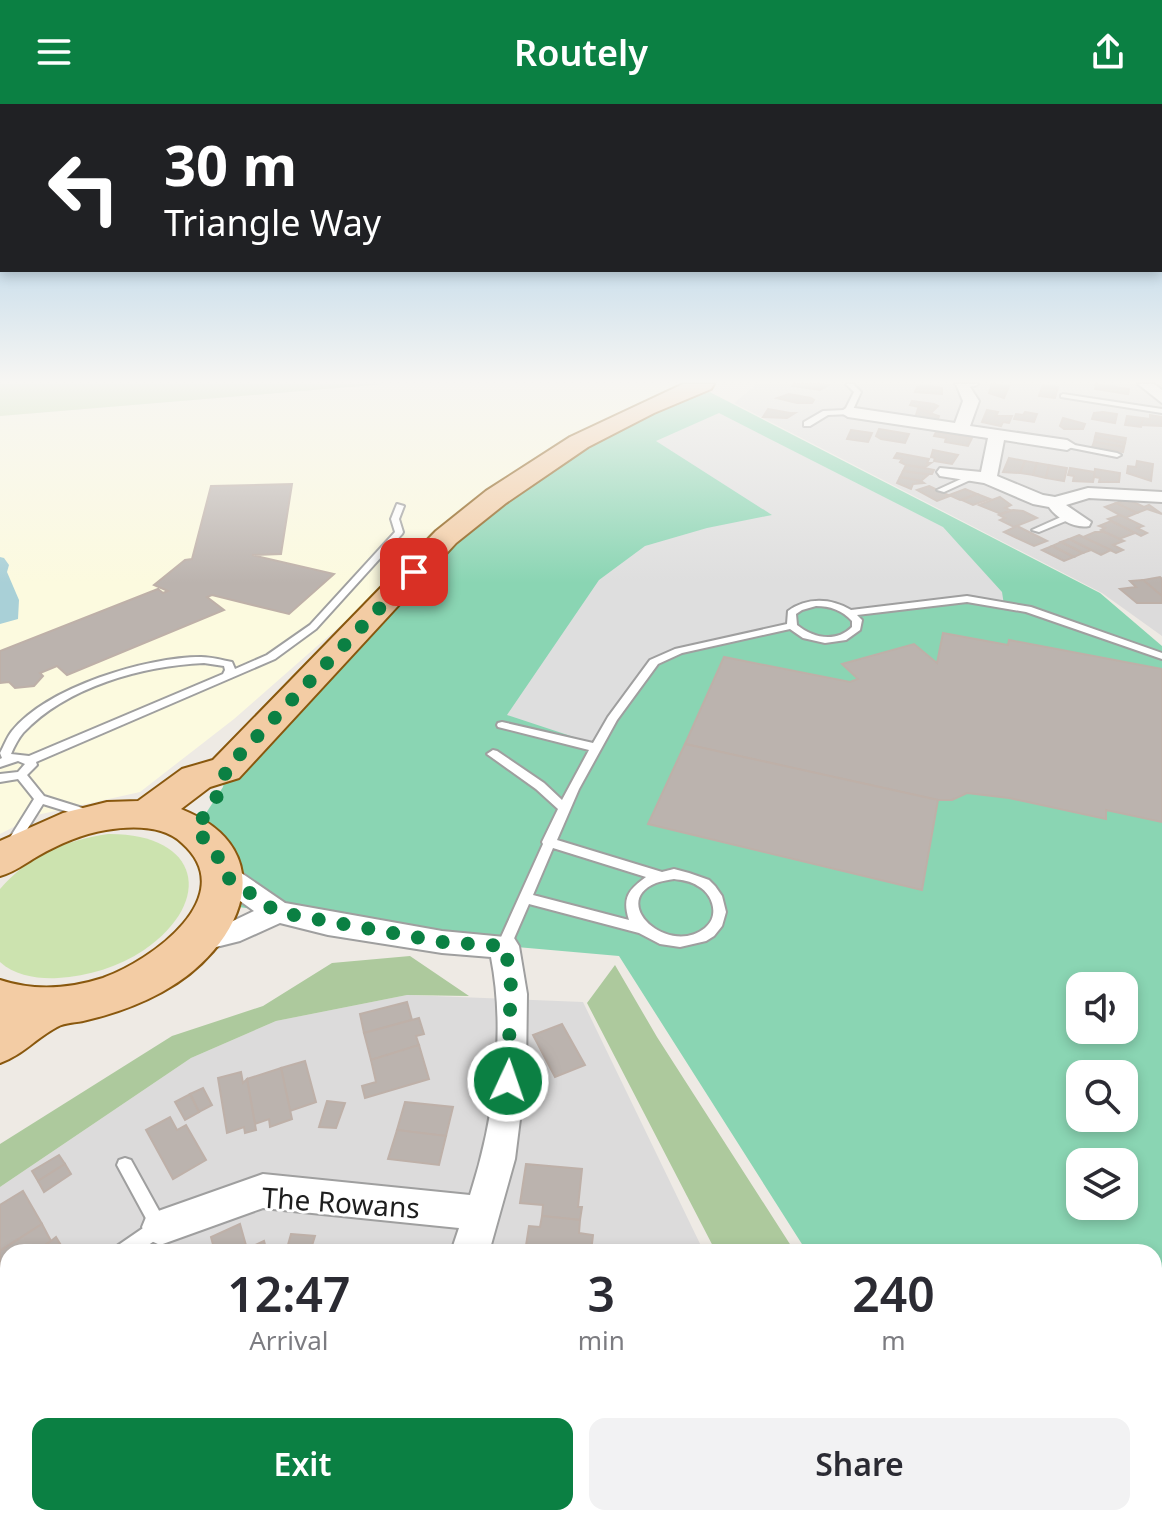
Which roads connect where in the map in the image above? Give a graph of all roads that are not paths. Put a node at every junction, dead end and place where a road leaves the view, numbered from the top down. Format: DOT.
graph roads {
  1 [pos="566,450"];
  2 [pos="991,450"];
  3 [pos="1094,450"];
  4 [pos="1117,455"];
  5 [pos="946,472"];
  6 [pos="982,477"];
  7 [pos="941,490"];
  8 [pos="1162,497"];
  9 [pos="1055,502"];
  10 [pos="400,506"];
  11 [pos="1076,519"];
  12 [pos="1036,530"];
  13 [pos="851,613"];
  14 [pos="792,626"];
  15 [pos="1162,656"];
  16 [pos="227,676"];
  17 [pos="502,725"];
  18 [pos="597,748"];
  19 [pos="493,754"];
  20 [pos="30,760"];
  21 [pos="4,761"];
  22 [pos="226,769"];
  23 [pos="21,775"];
  24 [pos="0,778"];
  25 [pos="40,799"];
  26 [pos="564,808"];
  27 [pos="146,815"];
  28 [pos="99,817"];
  29 [pos="195,830"];
  30 [pos="548,842"];
  31 [pos="2,859"];
  32 [pos="224,875"];
  33 [pos="659,876"];
  34 [pos="525,898"];
  35 [pos="277,912"];
  36 [pos="641,928"];
  37 [pos="196,941"];
  38 [pos="504,946"];
  39 [pos="0,999"];
  40 [pos="48,1007"];
  41 [pos="0,1042"];
  42 [pos="125,1165"];
  43 [pos="480,1213"];
  44 [pos="160,1227"];
  45 [pos="135,1244"];
  46 [pos="472,1244"];
  1 -- 22 [label="main road"];
  2 -- 6 [label="street"];
  3 -- 4 [label="lane"];
  5 -- 6 [label="street"];
  6 -- 7 [label="lane"];
  6 -- 9 [label="street"];
  8 -- 9 [label="street"];
  9 -- 11 [label="street"];
  10 -- 16 [label="lane"];
  11 -- 12 [label="lane"];
  13 -- 14 [label="lane"];
  13 -- 14 [label="lane"];
  13 -- 15 [label="lane"];
  14 -- 18 [label="lane"];
  16 -- 20 [label="lane"];
  16 -- 21 [label="lane"];
  17 -- 18 [label="lane"];
  18 -- 26 [label="lane"];
  19 -- 26 [label="lane"];
  20 -- 21 [label="lane"];
  20 -- 23 [label="lane"];
  22 -- 27 [label="main road"];
  22 -- 29 [label="main road"];
  23 -- 24 [label="lane"];
  23 -- 25 [label="lane"];
  25 -- 28 [label="lane"];
  25 -- 31 [label="lane"];
  26 -- 30 [label="lane"];
  27 -- 28 [label="main road"];
  27 -- 29 [label="main road"];
  28 -- 31 [label="main road"];
  29 -- 32 [label="main road"];
  30 -- 33 [label="lane"];
  30 -- 34 [label="lane"];
  32 -- 35 [label="street"];
  32 -- 37 [label="main road"];
  33 -- 36 [label="lane"];
  33 -- 36 [label="lane"];
  34 -- 36 [label="lane"];
  34 -- 38 [label="lane"];
  35 -- 37 [label="street"];
  35 -- 38 [label="street"];
  37 -- 40 [label="main road"];
  38 -- 43 [label="street"];
  39 -- 40 [label="main road"];
  40 -- 41 [label="main road"];
  42 -- 44 [label="lane"];
  43 -- 44 [label="street, The Rowans"];
  43 -- 46 [label="street"];
  44 -- 45 [label="lane"];
}
